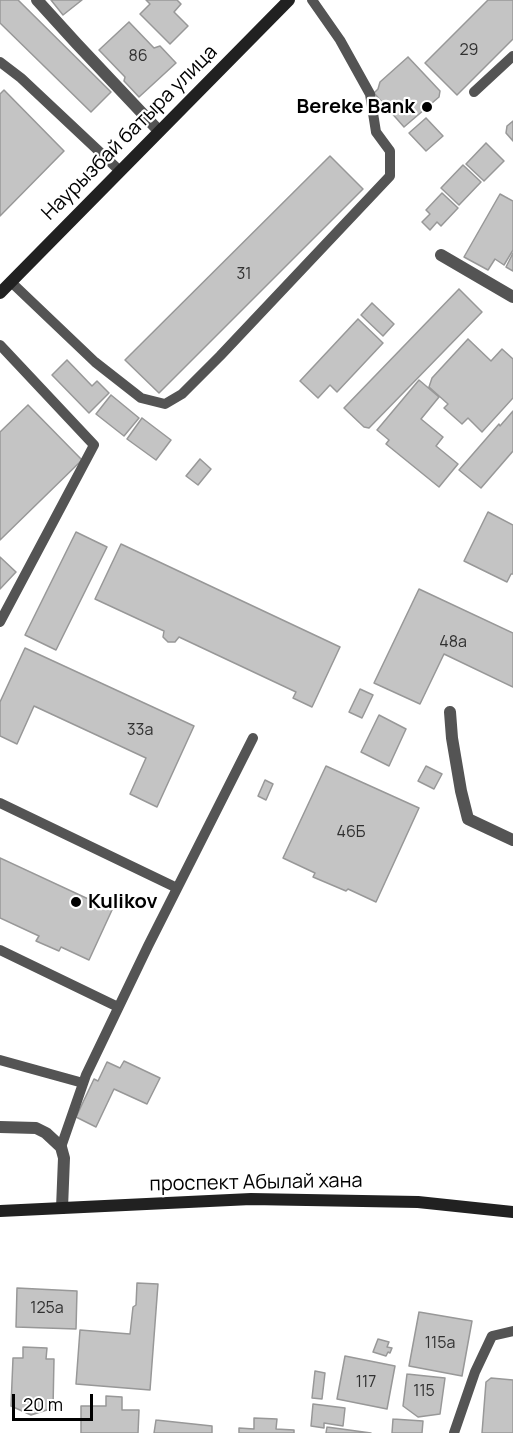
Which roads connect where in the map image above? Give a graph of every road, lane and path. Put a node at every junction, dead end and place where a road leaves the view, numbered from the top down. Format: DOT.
graph roads {
  1 [pos="37,0"];
  2 [pos="289,0"];
  3 [pos="312,0"];
  4 [pos="513,56"];
  5 [pos="0,62"];
  6 [pos="474,93"];
  7 [pos="159,131"];
  8 [pos="120,171"];
  9 [pos="441,255"];
  10 [pos="11,282"];
  11 [pos="0,293"];
  12 [pos="513,297"];
  13 [pos="0,345"];
  14 [pos="0,622"];
  15 [pos="450,712"];
  16 [pos="253,738"];
  17 [pos="0,802"];
  18 [pos="513,840"];
  19 [pos="177,888"];
  20 [pos="0,950"];
  21 [pos="118,1007"];
  22 [pos="0,1060"];
  23 [pos="83,1083"];
  24 [pos="0,1127"];
  25 [pos="61,1147"];
  26 [pos="62,1208"];
  27 [pos="0,1211"];
  28 [pos="513,1212"];
  29 [pos="513,1331"];
  30 [pos="454,1433"];
  1 -- 7 [label="street"];
  2 -- 7 [label="main road, Наурызбай батыра улица"];
  3 -- 10 [label="lane"];
  4 -- 6 [label="lane"];
  5 -- 8 [label="lane"];
  7 -- 8 [label="main road, Наурызбай батыра улица"];
  8 -- 10 [label="main road, Наурызбай батыра улица"];
  9 -- 12 [label="street"];
  10 -- 11 [label="main road, Наурызбай батыра улица"];
  13 -- 14 [label="lane"];
  15 -- 18 [label="street"];
  16 -- 19 [label="lane"];
  17 -- 19 [label="lane"];
  19 -- 21 [label="lane"];
  20 -- 21 [label="lane"];
  21 -- 23 [label="lane"];
  22 -- 23 [label="lane"];
  23 -- 25 [label="lane"];
  24 -- 25 [label="street"];
  25 -- 26 [label="street"];
  26 -- 27 [label="main road, проспект Абылай хана"];
  26 -- 28 [label="main road, проспект Абылай хана"];
  29 -- 30 [label="lane"];
}
